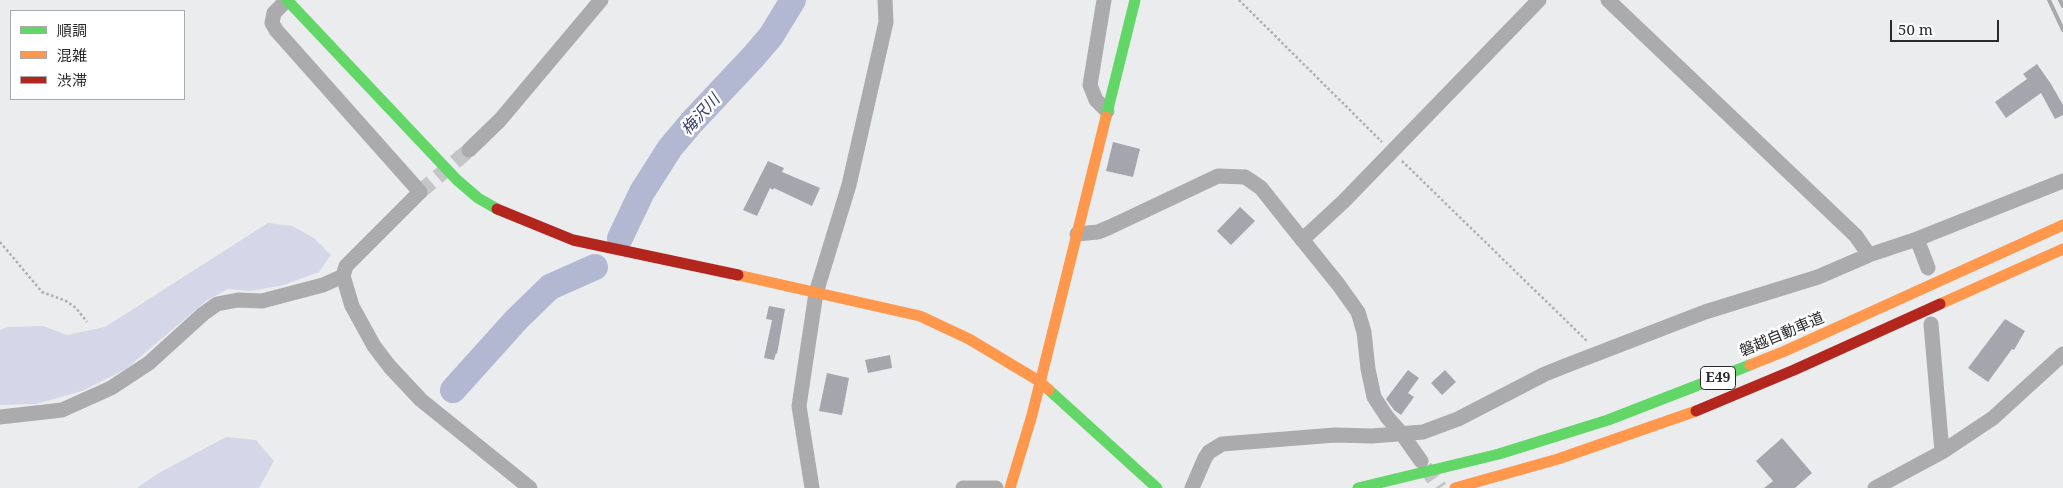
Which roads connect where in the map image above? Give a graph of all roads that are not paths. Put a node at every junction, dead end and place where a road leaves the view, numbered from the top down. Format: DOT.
graph roads {
  1 [pos="287,0"];
  2 [pos="601,0"];
  3 [pos="885,0"];
  4 [pos="1104,0"];
  5 [pos="1134,0"];
  6 [pos="1540,0"];
  7 [pos="1608,0"];
  8 [pos="1107,111"];
  9 [pos="469,150"];
  10 [pos="2062,183"];
  11 [pos="2063,225"];
  12 [pos="1077,234"];
  13 [pos="1917,239"];
  14 [pos="1302,240"];
  15 [pos="2063,249"];
  16 [pos="1869,255"];
  17 [pos="1928,268"];
  18 [pos="343,276"];
  19 [pos="816,293"];
  20 [pos="1931,324"];
  21 [pos="2063,354"];
  22 [pos="1039,381"];
  23 [pos="0,417"];
  24 [pos="1402,434"];
  25 [pos="1942,452"];
  26 [pos="1421,462"];
  27 [pos="530,488"];
  28 [pos="812,488"];
  29 [pos="963,488"];
  30 [pos="996,488"];
  31 [pos="1010,488"];
  32 [pos="1157,488"];
  33 [pos="1192,488"];
  34 [pos="1358,488"];
  35 [pos="1455,488"];
  36 [pos="1875,488"];
  1 -- 18 [label="street"];
  1 -- 19 [label="main road"];
  2 -- 9 [label="street"];
  3 -- 19 [label="street"];
  4 -- 8 [label="street"];
  5 -- 8 [label="main road"];
  6 -- 14 [label="street"];
  7 -- 16 [label="street"];
  8 -- 12 [label="main road"];
  10 -- 13 [label="street"];
  11 -- 34 [label="main road, 磐越自動車道 / E49"];
  12 -- 14 [label="street"];
  12 -- 22 [label="main road"];
  13 -- 16 [label="street"];
  13 -- 17 [label="street"];
  14 -- 24 [label="street"];
  15 -- 35 [label="main road, E49"];
  16 -- 24 [label="street"];
  18 -- 23 [label="street"];
  18 -- 27 [label="street"];
  19 -- 22 [label="main road"];
  19 -- 28 [label="street"];
  20 -- 25 [label="street"];
  21 -- 25 [label="street"];
  22 -- 31 [label="main road"];
  22 -- 32 [label="main road"];
  24 -- 26 [label="street"];
  24 -- 33 [label="street"];
  25 -- 36 [label="street"];
  29 -- 30 [label="street"];
}
